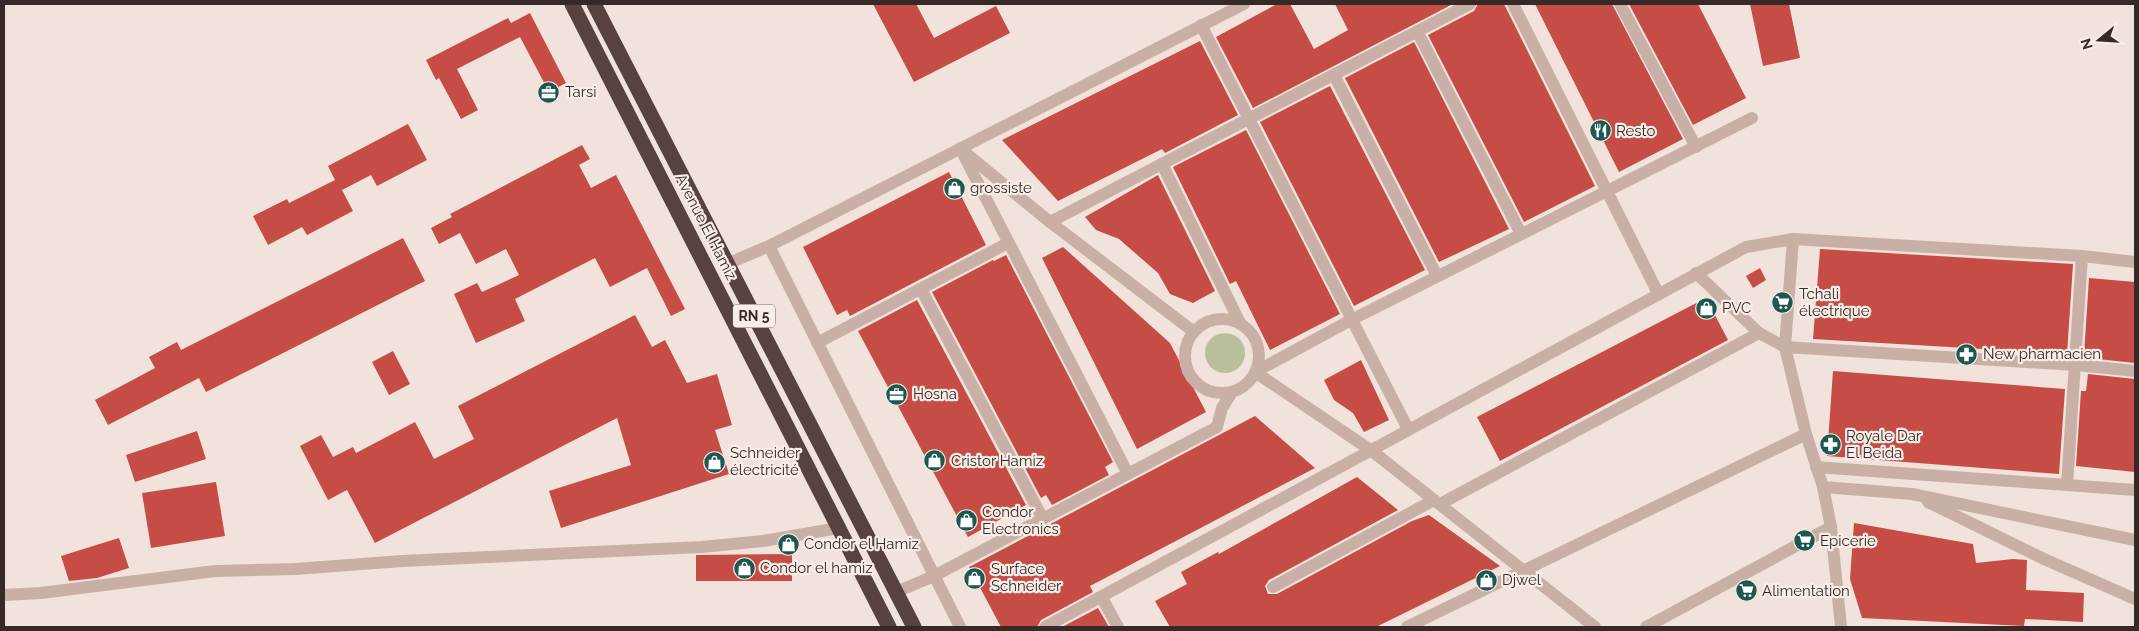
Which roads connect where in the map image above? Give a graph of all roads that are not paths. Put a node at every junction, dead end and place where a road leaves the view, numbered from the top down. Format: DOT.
graph roads {
  1 [pos="572,4"];
  2 [pos="594,4"];
  3 [pos="1244,4"];
  4 [pos="1470,4"];
  5 [pos="1513,4"];
  6 [pos="1620,4"];
  7 [pos="1201,26"];
  8 [pos="1417,31"];
  9 [pos="1334,74"];
  10 [pos="1249,118"];
  11 [pos="1752,118"];
  12 [pos="1696,147"];
  13 [pos="960,148"];
  14 [pos="1162,164"];
  15 [pos="1607,191"];
  16 [pos="1050,222"];
  17 [pos="1521,234"];
  18 [pos="1793,239"];
  19 [pos="1008,243"];
  20 [pos="769,246"];
  21 [pos="2082,256"];
  22 [pos="2135,262"];
  23 [pos="727,264"];
  24 [pos="1696,273"];
  25 [pos="1437,276"];
  26 [pos="921,288"];
  27 [pos="1658,293"];
  28 [pos="1351,320"];
  29 [pos="1240,323"];
  30 [pos="1194,332"];
  31 [pos="1759,332"];
  32 [pos="817,343"];
  33 [pos="1785,347"];
  34 [pos="2076,365"];
  35 [pos="2135,371"];
  36 [pos="1255,372"];
  37 [pos="1232,392"];
  38 [pos="1408,429"];
  39 [pos="1806,434"];
  40 [pos="1372,451"];
  41 [pos="1816,466"];
  42 [pos="1128,474"];
  43 [pos="2067,485"];
  44 [pos="1823,487"];
  45 [pos="2135,490"];
  46 [pos="1912,494"];
  47 [pos="1437,502"];
  48 [pos="1044,519"];
  49 [pos="1831,527"];
  50 [pos="839,528"];
  51 [pos="2135,540"];
  52 [pos="1524,571"];
  53 [pos="934,576"];
  54 [pos="1273,587"];
  55 [pos="896,592"];
  56 [pos="4,595"];
  57 [pos="1102,598"];
  58 [pos="2135,599"];
  59 [pos="885,626"];
  60 [pos="914,627"];
  61 [pos="960,627"];
  62 [pos="1045,627"];
  63 [pos="1118,627"];
  64 [pos="1407,627"];
  65 [pos="1596,627"];
  66 [pos="1646,627"];
  67 [pos="1841,627"];
  1 -- 50 [label="highway, Avenue El Hamiz / RN 5"];
  2 -- 23 [label="highway, RN 5"];
  3 -- 7 [label="street"];
  4 -- 8 [label="street"];
  5 -- 15 [label="street"];
  6 -- 12 [label="street"];
  7 -- 10 [label="street"];
  7 -- 13 [label="street"];
  8 -- 9 [label="street"];
  8 -- 17 [label="street"];
  9 -- 10 [label="street"];
  9 -- 25 [label="street"];
  10 -- 14 [label="street"];
  10 -- 28 [label="street"];
  11 -- 12 [label="street"];
  12 -- 15 [label="street"];
  13 -- 16 [label="street"];
  13 -- 19 [label="street"];
  13 -- 20 [label="street"];
  14 -- 16 [label="street"];
  14 -- 29 [label="street"];
  15 -- 17 [label="street"];
  15 -- 27 [label="street"];
  16 -- 30 [label="street"];
  17 -- 25 [label="street"];
  18 -- 21 [label="street"];
  18 -- 24 [label="street"];
  18 -- 33 [label="street"];
  19 -- 26 [label="street"];
  19 -- 42 [label="street"];
  20 -- 23 [label="street"];
  20 -- 32 [label="street"];
  21 -- 22 [label="street"];
  21 -- 34 [label="street"];
  23 -- 55 [label="highway, RN 5"];
  24 -- 27 [label="street"];
  24 -- 31 [label="street"];
  25 -- 28 [label="street"];
  26 -- 32 [label="street"];
  26 -- 48 [label="street"];
  27 -- 38 [label="street"];
  28 -- 36 [label="street"];
  28 -- 38 [label="street"];
  29 -- 30 [label="street"];
  29 -- 36 [label="street"];
  30 -- 37 [label="street"];
  31 -- 33 [label="street"];
  31 -- 47 [label="street"];
  32 -- 53 [label="street"];
  33 -- 34 [label="street"];
  33 -- 39 [label="street"];
  34 -- 35 [label="street"];
  34 -- 43 [label="street"];
  36 -- 37 [label="street"];
  36 -- 40 [label="street"];
  37 -- 42 [label="street"];
  38 -- 40 [label="street"];
  39 -- 41 [label="street"];
  39 -- 52 [label="street"];
  40 -- 47 [label="street"];
  40 -- 57 [label="street"];
  41 -- 43 [label="street"];
  41 -- 44 [label="street"];
  42 -- 48 [label="street"];
  43 -- 45 [label="street"];
  44 -- 46 [label="street"];
  44 -- 49 [label="street"];
  46 -- 51 [label="street"];
  46 -- 58 [label="street"];
  47 -- 52 [label="street"];
  47 -- 54 [label="street"];
  48 -- 53 [label="street"];
  49 -- 66 [label="street"];
  49 -- 67 [label="street"];
  50 -- 56 [label="street"];
  50 -- 59 [label="highway, Avenue El Hamiz / RN 5"];
  52 -- 64 [label="street"];
  52 -- 65 [label="street"];
  53 -- 55 [label="street"];
  53 -- 61 [label="street"];
  55 -- 60 [label="highway, RN 5"];
  57 -- 62 [label="street"];
  57 -- 63 [label="street"];
}
